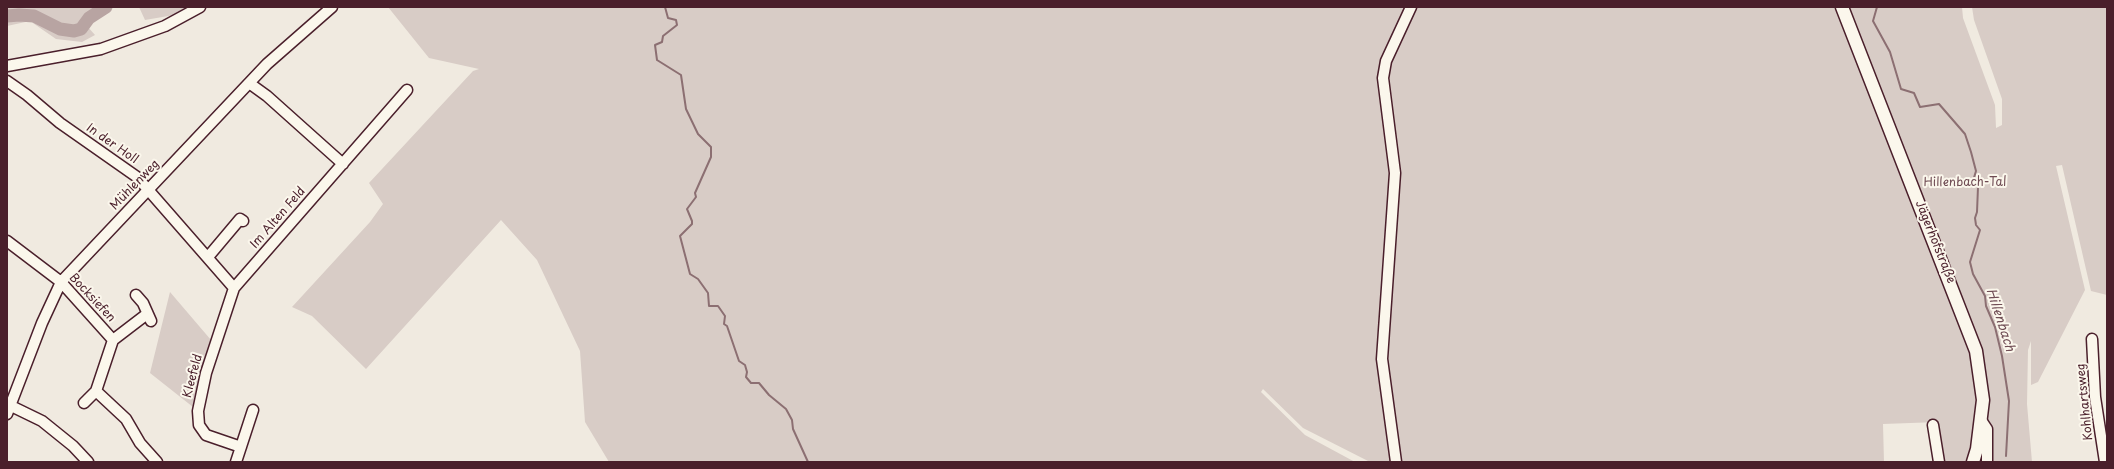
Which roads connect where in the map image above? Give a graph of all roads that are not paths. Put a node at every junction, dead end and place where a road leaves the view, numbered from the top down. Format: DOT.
graph roads {
  1 [pos="200,7"];
  2 [pos="332,7"];
  3 [pos="1411,7"];
  4 [pos="1842,7"];
  5 [pos="7,66"];
  6 [pos="7,81"];
  7 [pos="249,83"];
  8 [pos="407,90"];
  9 [pos="343,164"];
  10 [pos="149,190"];
  11 [pos="243,221"];
  12 [pos="7,240"];
  13 [pos="208,257"];
  14 [pos="61,282"];
  15 [pos="234,288"];
  16 [pos="136,295"];
  17 [pos="2092,339"];
  18 [pos="113,340"];
  19 [pos="96,392"];
  20 [pos="84,403"];
  21 [pos="8,408"];
  22 [pos="253,410"];
  23 [pos="1981,420"];
  24 [pos="1933,425"];
  25 [pos="241,447"];
  26 [pos="88,462"];
  27 [pos="157,462"];
  28 [pos="236,462"];
  29 [pos="1396,462"];
  30 [pos="1939,462"];
  31 [pos="1973,462"];
  32 [pos="1987,462"];
  33 [pos="2105,462"];
  1 -- 5 [label="street"];
  2 -- 7 [label="street, Mühlenweg"];
  3 -- 29 [label="street"];
  4 -- 23 [label="main road, Jägerhofstraße"];
  6 -- 10 [label="street, In der Holl"];
  7 -- 9 [label="street"];
  7 -- 10 [label="street, Mühlenweg"];
  8 -- 9 [label="street, Im Alten Feld"];
  9 -- 15 [label="street, Im Alten Feld"];
  10 -- 13 [label="street, In der Holl"];
  10 -- 14 [label="street, Mühlenweg"];
  11 -- 13 [label="street"];
  12 -- 14 [label="street, Bocksiefen"];
  13 -- 15 [label="street, In der Holl"];
  14 -- 18 [label="street, Bocksiefen"];
  14 -- 21 [label="street, Mühlenweg"];
  15 -- 25 [label="street, Kleefeld"];
  16 -- 18 [label="street"];
  17 -- 33 [label="street, Kohlhartsweg"];
  18 -- 19 [label="street, Bocksiefen"];
  19 -- 20 [label="street, Bocksiefen"];
  19 -- 27 [label="street"];
  21 -- 26 [label="street"];
  22 -- 25 [label="street"];
  23 -- 31 [label="main road, Jägerhofstraße"];
  23 -- 32 [label="street"];
  24 -- 30 [label="street"];
  25 -- 28 [label="street"];
}
